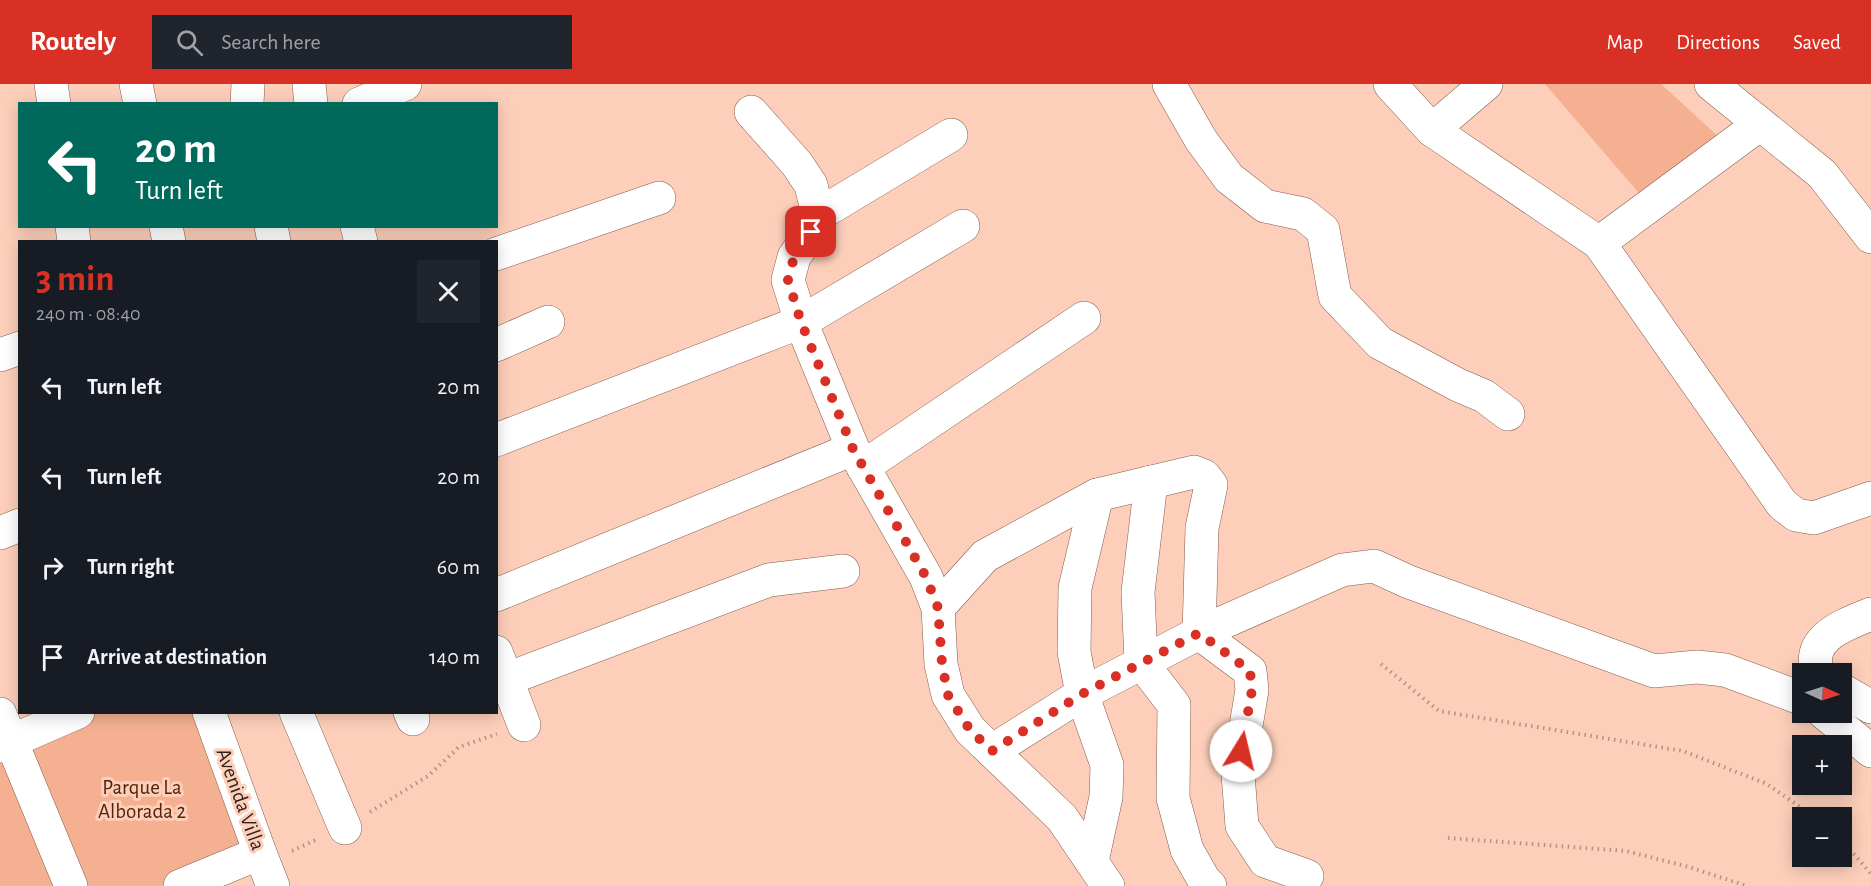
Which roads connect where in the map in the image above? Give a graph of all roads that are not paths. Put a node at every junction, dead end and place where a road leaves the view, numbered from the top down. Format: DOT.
graph roads {
  1 [pos="51,84"];
  2 [pos="136,84"];
  3 [pos="248,84"];
  4 [pos="309,84"];
  5 [pos="1169,84"];
  6 [pos="1390,84"];
  7 [pos="1486,84"];
  8 [pos="1711,84"];
  9 [pos="401,92"];
  10 [pos="54,102"];
  11 [pos="140,102"];
  12 [pos="247,102"];
  13 [pos="311,102"];
  14 [pos="366,102"];
  15 [pos="751,112"];
  16 [pos="1760,124"];
  17 [pos="1432,130"];
  18 [pos="951,135"];
  19 [pos="659,198"];
  20 [pos="818,215"];
  21 [pos="963,226"];
  22 [pos="1871,237"];
  23 [pos="1599,243"];
  24 [pos="498,253"];
  25 [pos="1084,318"];
  26 [pos="548,321"];
  27 [pos="801,322"];
  28 [pos="498,344"];
  29 [pos="18,349"];
  30 [pos="0,355"];
  31 [pos="1508,414"];
  32 [pos="498,439"];
  33 [pos="858,458"];
  34 [pos="1151,482"];
  35 [pos="1097,495"];
  36 [pos="1871,498"];
  37 [pos="18,526"];
  38 [pos="0,532"];
  39 [pos="843,570"];
  40 [pos="498,594"];
  41 [pos="938,608"];
  42 [pos="1871,614"];
  43 [pos="1199,633"];
  44 [pos="1141,662"];
  45 [pos="1815,663"];
  46 [pos="502,666"];
  47 [pos="1082,694"];
  48 [pos="1792,695"];
  49 [pos="1852,696"];
  50 [pos="1871,706"];
  51 [pos="71,714"];
  52 [pos="210,714"];
  53 [pos="297,714"];
  54 [pos="1837,723"];
  55 [pos="524,726"];
  56 [pos="4,734"];
  57 [pos="992,751"];
  58 [pos="1871,751"];
  59 [pos="345,828"];
  60 [pos="266,867"];
  61 [pos="1100,873"];
  62 [pos="1307,876"];
  63 [pos="71,886"];
  64 [pos="180,886"];
  65 [pos="1210,886"];
  1 -- 10 [label="street"];
  2 -- 11 [label="street"];
  3 -- 12 [label="street"];
  4 -- 13 [label="street"];
  5 -- 31 [label="street"];
  6 -- 17 [label="street"];
  7 -- 17 [label="street"];
  8 -- 16 [label="street"];
  9 -- 14 [label="street"];
  15 -- 20 [label="street"];
  16 -- 22 [label="street"];
  16 -- 23 [label="street"];
  17 -- 23 [label="street"];
  18 -- 20 [label="street"];
  19 -- 24 [label="street"];
  20 -- 27 [label="street"];
  21 -- 27 [label="street"];
  23 -- 36 [label="street"];
  25 -- 33 [label="street"];
  26 -- 28 [label="street"];
  27 -- 32 [label="street"];
  27 -- 33 [label="street"];
  29 -- 30 [label="street"];
  33 -- 40 [label="street"];
  33 -- 41 [label="street"];
  34 -- 35 [label="street"];
  34 -- 43 [label="street"];
  34 -- 44 [label="street"];
  35 -- 41 [label="street"];
  35 -- 47 [label="street"];
  37 -- 38 [label="street"];
  39 -- 46 [label="street"];
  41 -- 57 [label="street"];
  42 -- 45 [label="street"];
  43 -- 44 [label="street"];
  43 -- 48 [label="street"];
  43 -- 62 [label="street"];
  44 -- 47 [label="street"];
  44 -- 65 [label="street"];
  46 -- 55 [label="street"];
  47 -- 57 [label="street"];
  47 -- 61 [label="street"];
  49 -- 50 [label="street"];
  51 -- 56 [label="street"];
  52 -- 60 [label="street, Avenida Villa"];
  53 -- 59 [label="street"];
  54 -- 58 [label="street"];
  56 -- 63 [label="street"];
  57 -- 61 [label="street"];
  60 -- 64 [label="street"];
}
